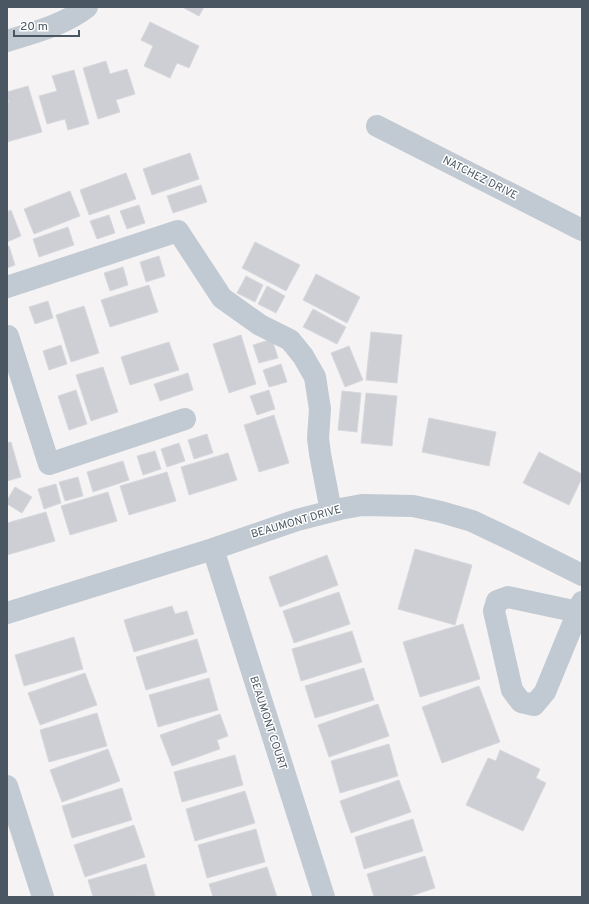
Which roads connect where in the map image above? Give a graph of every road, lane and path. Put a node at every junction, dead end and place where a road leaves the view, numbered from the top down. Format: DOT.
graph roads {
  1 [pos="87,7"];
  2 [pos="7,41"];
  3 [pos="377,126"];
  4 [pos="582,230"];
  5 [pos="7,287"];
  6 [pos="7,336"];
  7 [pos="185,419"];
  8 [pos="331,511"];
  9 [pos="213,549"];
  10 [pos="582,575"];
  11 [pos="580,607"];
  12 [pos="7,613"];
  13 [pos="7,786"];
  14 [pos="43,897"];
  15 [pos="324,897"];
  1 -- 2 [label="street"];
  3 -- 4 [label="street, NATCHEZ DRIVE"];
  5 -- 8 [label="street"];
  6 -- 7 [label="street"];
  8 -- 9 [label="street, BEAUMONT DRIVE"];
  8 -- 10 [label="street, BEAUMONT DRIVE"];
  9 -- 12 [label="street, BEAUMONT DRIVE"];
  9 -- 15 [label="street, BEAUMONT COURT"];
  11 -- 11 [label="street"];
  13 -- 14 [label="street"];
}
